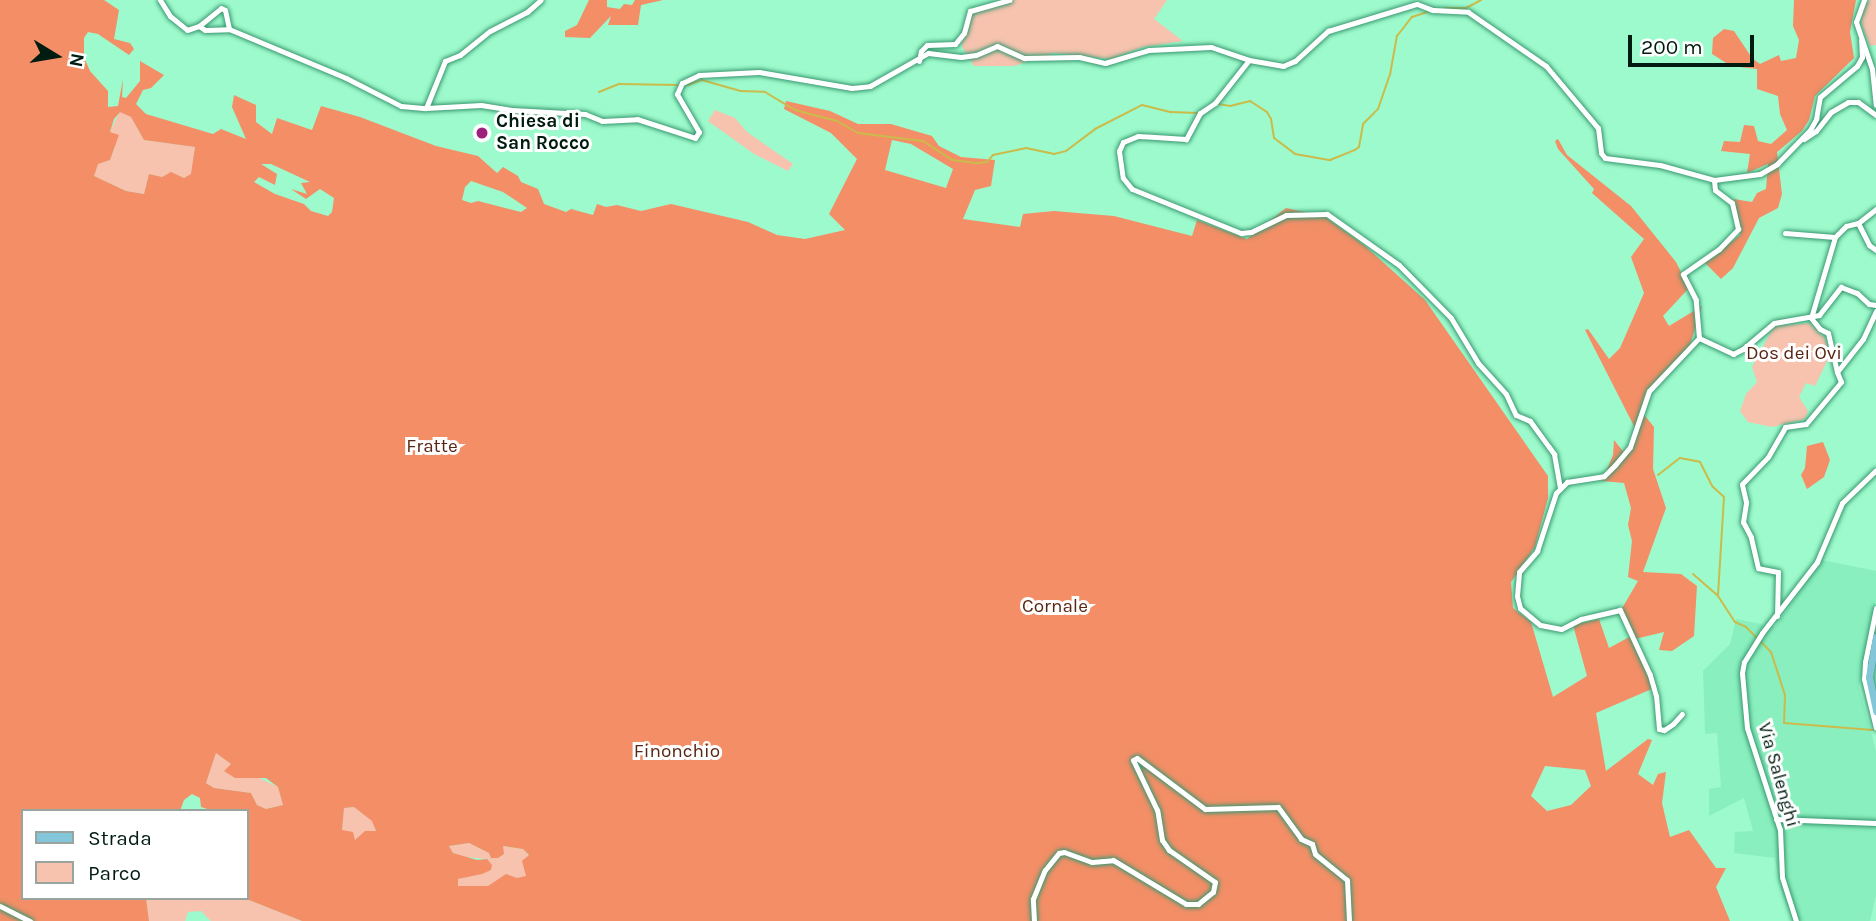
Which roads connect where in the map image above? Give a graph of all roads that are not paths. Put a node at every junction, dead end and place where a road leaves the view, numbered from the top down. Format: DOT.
graph roads {
  1 [pos="159,0"];
  2 [pos="541,0"];
  3 [pos="1009,0"];
  4 [pos="1864,0"];
  5 [pos="1415,2"];
  6 [pos="199,26"];
  7 [pos="229,29"];
  8 [pos="1861,40"];
  9 [pos="1249,60"];
  10 [pos="919,61"];
  11 [pos="1876,105"];
  12 [pos="429,109"];
  13 [pos="1876,115"];
  14 [pos="1798,142"];
  15 [pos="1714,180"];
  16 [pos="1876,209"];
  17 [pos="1858,223"];
  18 [pos="1785,233"];
  19 [pos="1835,237"];
  20 [pos="1876,250"];
  21 [pos="1876,304"];
  22 [pos="1876,311"];
  23 [pos="1811,318"];
  24 [pos="1699,338"];
  25 [pos="1837,372"];
  26 [pos="1876,470"];
  27 [pos="1560,488"];
  28 [pos="1876,608"];
  29 [pos="1777,617"];
  30 [pos="1876,637"];
  31 [pos="1876,711"];
  32 [pos="1682,714"];
  33 [pos="1876,728"];
  34 [pos="1776,819"];
  35 [pos="1876,823"];
  36 [pos="0,906"];
  37 [pos="30,921"];
  38 [pos="1034,921"];
  39 [pos="1349,921"];
  40 [pos="1796,921"];
  1 -- 6 [label="street"];
  2 -- 12 [label="street"];
  3 -- 10 [label="street"];
  4 -- 8 [label="street"];
  5 -- 9 [label="street"];
  5 -- 15 [label="street"];
  6 -- 7 [label="street"];
  6 -- 7 [label="street"];
  7 -- 12 [label="street"];
  8 -- 11 [label="street"];
  8 -- 14 [label="street"];
  9 -- 10 [label="street"];
  9 -- 27 [label="street"];
  10 -- 12 [label="street"];
  13 -- 14 [label="street"];
  14 -- 15 [label="street"];
  15 -- 24 [label="street"];
  16 -- 17 [label="street"];
  17 -- 19 [label="street"];
  17 -- 20 [label="street"];
  18 -- 19 [label="street"];
  19 -- 23 [label="street"];
  21 -- 23 [label="street"];
  22 -- 25 [label="street"];
  23 -- 24 [label="street"];
  23 -- 25 [label="street"];
  24 -- 27 [label="street"];
  25 -- 29 [label="street"];
  26 -- 29 [label="street, Via Salenghi"];
  27 -- 32 [label="street"];
  28 -- 33 [label="street"];
  29 -- 34 [label="street, Via Salenghi"];
  30 -- 31 [label="main road"];
  34 -- 35 [label="street"];
  34 -- 40 [label="street, Via Salenghi"];
  36 -- 37 [label="street"];
  38 -- 39 [label="street"];
}
